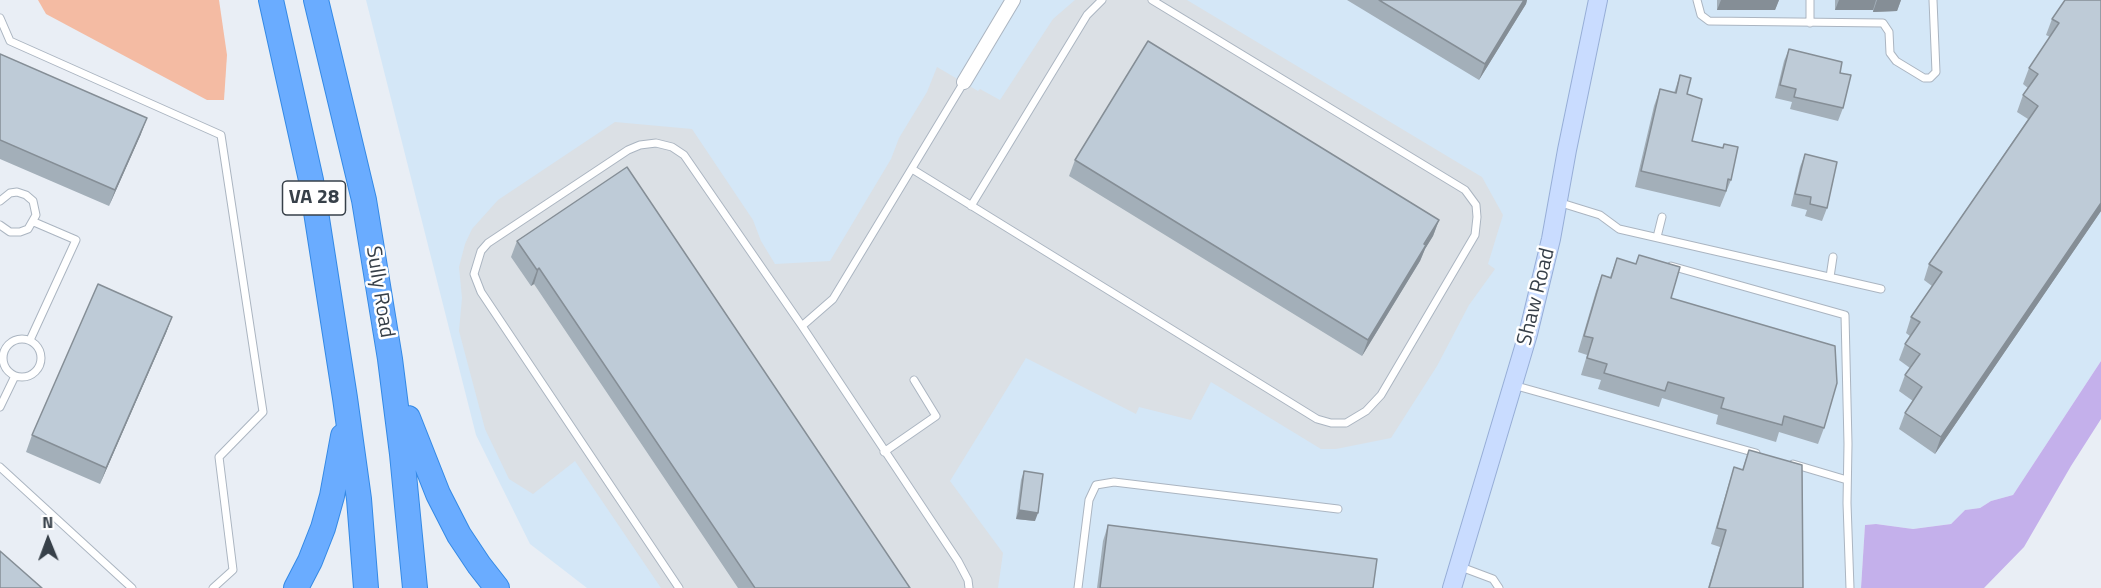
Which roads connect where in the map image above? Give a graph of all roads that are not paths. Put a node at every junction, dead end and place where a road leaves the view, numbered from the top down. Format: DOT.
graph roads {
  1 [pos="271,0"];
  2 [pos="316,0"];
  3 [pos="1012,0"];
  4 [pos="1102,0"];
  5 [pos="1152,0"];
  6 [pos="1598,0"];
  7 [pos="1697,0"];
  8 [pos="1810,0"];
  9 [pos="1933,0"];
  10 [pos="0,18"];
  11 [pos="1810,23"];
  12 [pos="964,82"];
  13 [pos="912,170"];
  14 [pos="0,201"];
  15 [pos="1558,202"];
  16 [pos="971,206"];
  17 [pos="1662,217"];
  18 [pos="34,222"];
  19 [pos="0,225"];
  20 [pos="1657,237"];
  21 [pos="1833,257"];
  22 [pos="1665,264"];
  23 [pos="1830,277"];
  24 [pos="1881,288"];
  25 [pos="802,326"];
  26 [pos="30,340"];
  27 [pos="390,358"];
  28 [pos="15,376"];
  29 [pos="914,380"];
  30 [pos="1513,385"];
  31 [pos="345,398"];
  32 [pos="0,407"];
  33 [pos="884,452"];
  34 [pos="1767,457"];
  35 [pos="1790,464"];
  36 [pos="0,467"];
  37 [pos="1847,480"];
  38 [pos="1338,509"];
  39 [pos="1459,566"];
  40 [pos="132,588"];
  41 [pos="213,588"];
  42 [pos="296,588"];
  43 [pos="366,588"];
  44 [pos="415,588"];
  45 [pos="497,588"];
  46 [pos="679,588"];
  47 [pos="969,588"];
  48 [pos="1078,588"];
  49 [pos="1452,588"];
  50 [pos="1499,588"];
  51 [pos="1850,588"];
  1 -- 31 [label="highway, VA 28"];
  2 -- 27 [label="highway, Sully Road / VA 28"];
  3 -- 12 [label="street"];
  4 -- 16 [label="lane"];
  5 -- 16 [label="lane"];
  6 -- 15 [label="main road, Shaw Road"];
  7 -- 11 [label="lane"];
  8 -- 11 [label="lane"];
  9 -- 11 [label="lane"];
  10 -- 41 [label="lane"];
  12 -- 13 [label="lane"];
  13 -- 16 [label="lane"];
  13 -- 25 [label="lane"];
  14 -- 18 [label="lane"];
  15 -- 20 [label="lane"];
  15 -- 30 [label="main road, Shaw Road"];
  17 -- 20 [label="lane"];
  18 -- 19 [label="lane"];
  18 -- 26 [label="lane"];
  20 -- 23 [label="lane"];
  21 -- 23 [label="lane"];
  22 -- 37 [label="lane"];
  23 -- 24 [label="lane"];
  25 -- 33 [label="lane"];
  25 -- 46 [label="lane"];
  26 -- 28 [label="lane"];
  26 -- 28 [label="lane"];
  27 -- 44 [label="highway, Sully Road / VA 28"];
  27 -- 45 [label="highway"];
  28 -- 32 [label="lane"];
  29 -- 33 [label="lane"];
  30 -- 34 [label="lane"];
  30 -- 39 [label="main road, Shaw Road"];
  31 -- 42 [label="highway"];
  31 -- 43 [label="highway, VA 28"];
  33 -- 47 [label="lane"];
  35 -- 37 [label="lane"];
  36 -- 40 [label="lane"];
  37 -- 51 [label="lane"];
  38 -- 48 [label="lane"];
  39 -- 49 [label="main road, Shaw Road"];
  39 -- 50 [label="lane"];
}
